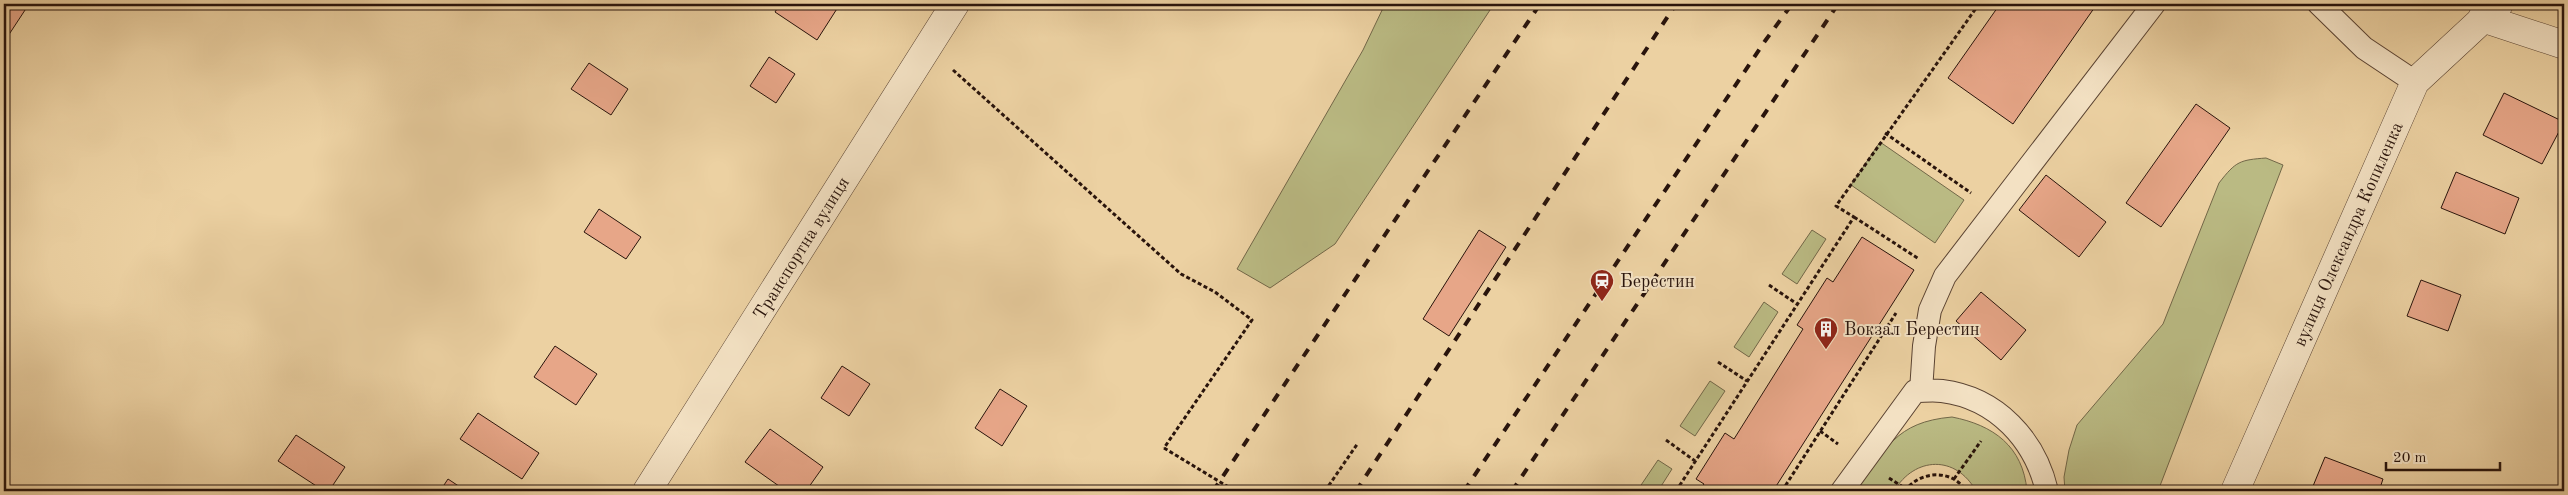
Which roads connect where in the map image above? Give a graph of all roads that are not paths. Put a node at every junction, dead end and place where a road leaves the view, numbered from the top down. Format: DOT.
graph roads {
  1 [pos="955,4"];
  2 [pos="2154,4"];
  3 [pos="2319,4"];
  4 [pos="2490,11"];
  5 [pos="2564,45"];
  6 [pos="2415,82"];
  7 [pos="1921,391"];
  8 [pos="647,491"];
  9 [pos="1842,491"];
  10 [pos="2047,491"];
  11 [pos="2235,491"];
  1 -- 8 [label="street, Транспортна вулиця"];
  2 -- 7 [label="lane"];
  3 -- 6 [label="lane"];
  4 -- 5 [label="street"];
  4 -- 6 [label="street, вулиця Олександра Копиленка"];
  6 -- 11 [label="street, вулиця Олександра Копиленка"];
  7 -- 9 [label="lane"];
  7 -- 10 [label="lane"];
}
